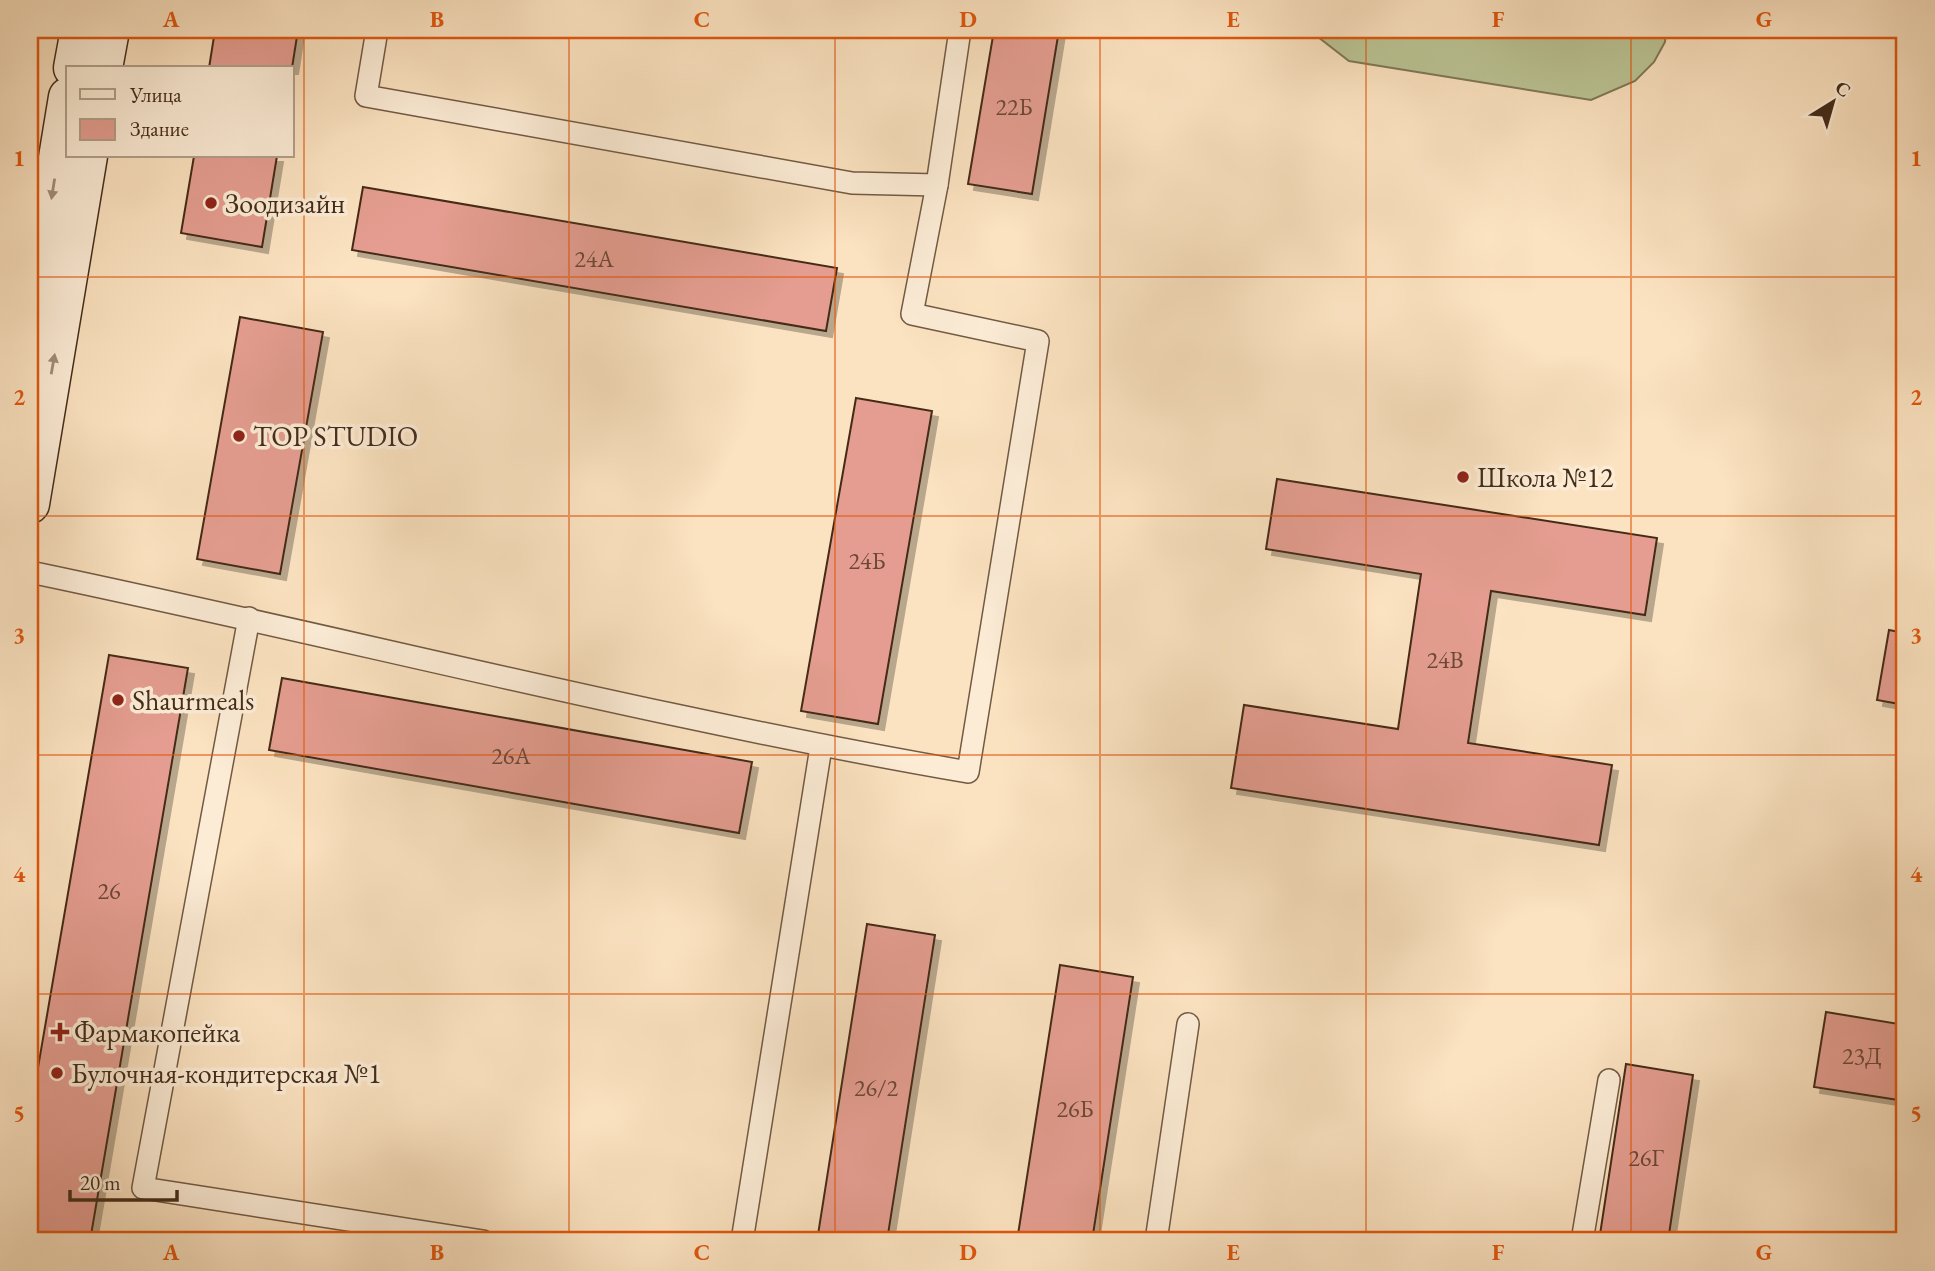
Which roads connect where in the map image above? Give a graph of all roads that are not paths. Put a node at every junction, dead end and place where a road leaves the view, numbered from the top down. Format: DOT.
graph roads {
  1 [pos="80,30"];
  2 [pos="110,30"];
  3 [pos="377,30"];
  4 [pos="960,30"];
  5 [pos="73,66"];
  6 [pos="103,66"];
  7 [pos="66,109"];
  8 [pos="88,158"];
  9 [pos="937,185"];
  10 [pos="30,328"];
  11 [pos="30,504"];
  12 [pos="30,572"];
  13 [pos="249,618"];
  14 [pos="821,747"];
  15 [pos="1188,1024"];
  16 [pos="1609,1080"];
  17 [pos="483,1241"];
  18 [pos="742,1241"];
  19 [pos="1156,1241"];
  20 [pos="1582,1241"];
  1 -- 5 [label="main road"];
  2 -- 6 [label="main road"];
  3 -- 9 [label="lane"];
  4 -- 9 [label="lane"];
  7 -- 10 [label="main road, one-way"];
  11 -- 8 [label="main road, one-way"];
  9 -- 14 [label="lane"];
  12 -- 13 [label="lane"];
  13 -- 14 [label="lane"];
  13 -- 17 [label="lane"];
  14 -- 18 [label="lane"];
  15 -- 19 [label="lane"];
  16 -- 20 [label="lane"];
}
